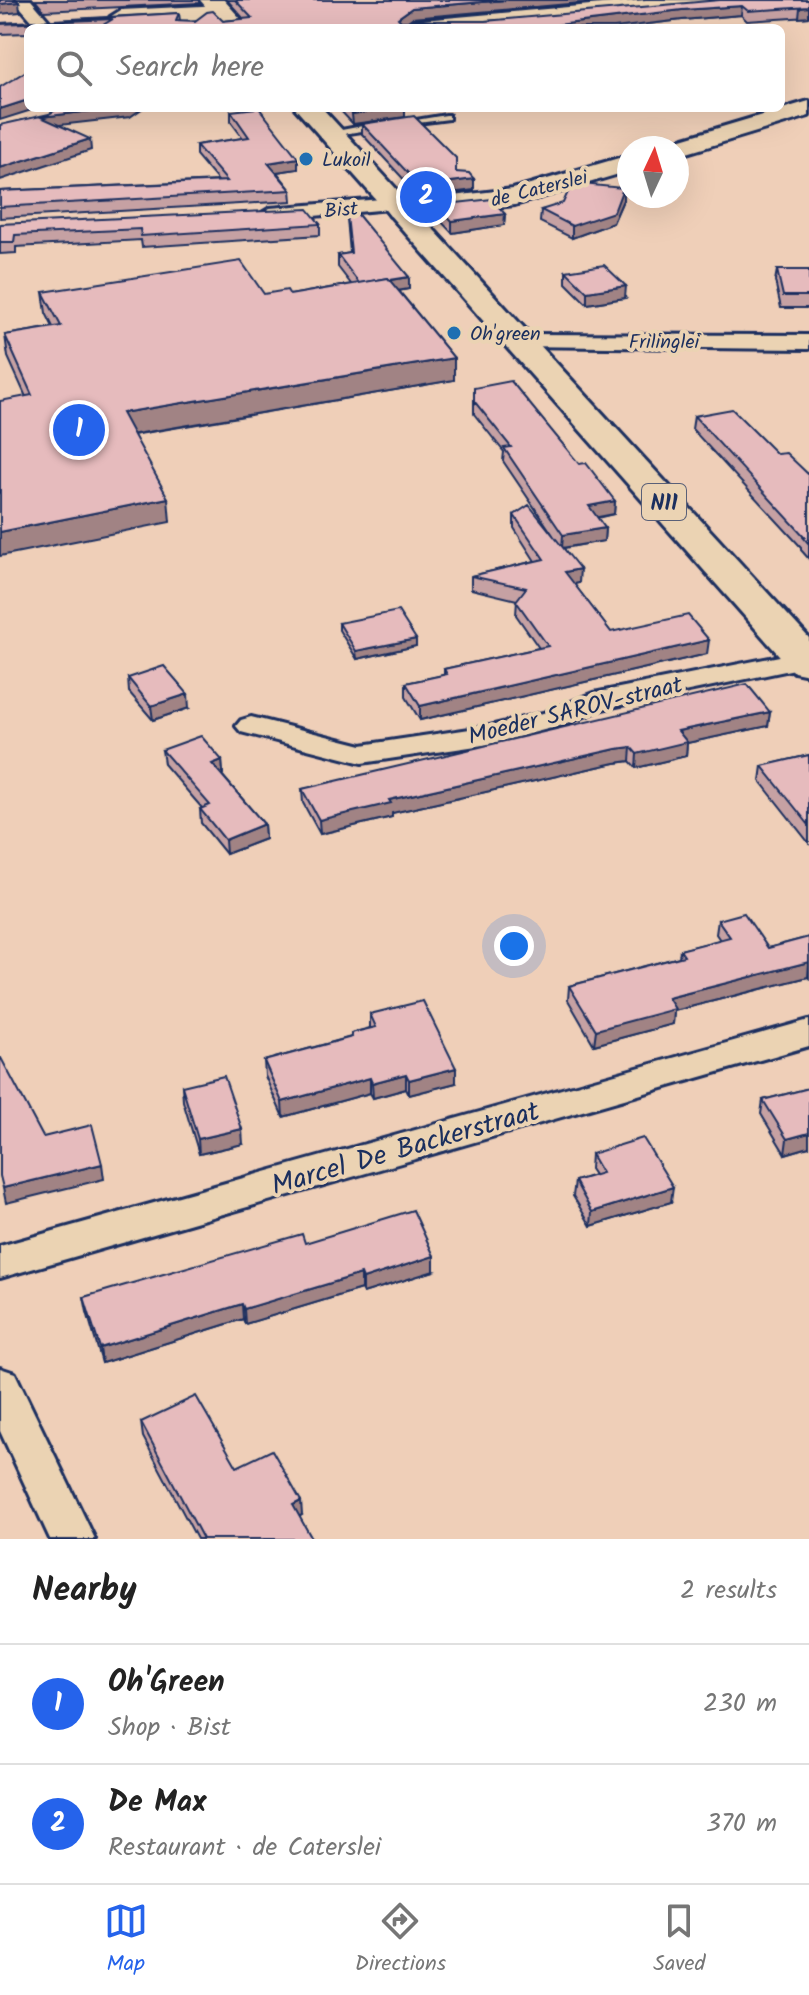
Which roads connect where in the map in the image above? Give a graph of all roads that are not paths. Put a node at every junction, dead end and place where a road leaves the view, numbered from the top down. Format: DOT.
graph roads {
  1 [pos="22,0"];
  2 [pos="718,0"];
  3 [pos="212,16"];
  4 [pos="102,18"];
  5 [pos="48,21"];
  6 [pos="14,23"];
  7 [pos="456,24"];
  8 [pos="809,108"];
  9 [pos="312,112"];
  10 [pos="446,117"];
  11 [pos="330,133"];
  12 [pos="689,144"];
  13 [pos="617,167"];
  14 [pos="397,207"];
  15 [pos="244,215"];
  16 [pos="520,341"];
  17 [pos="809,342"];
  18 [pos="807,661"];
  19 [pos="251,726"];
  20 [pos="809,1033"];
  21 [pos="0,1262"];
  22 [pos="0,1386"];
  23 [pos="73,1539"];
  1 -- 5 [label="street"];
  2 -- 7 [label="street"];
  3 -- 4 [label="street"];
  5 -- 6 [label="street"];
  8 -- 12 [label="street"];
  9 -- 11 [label="main road, N11"];
  10 -- 11 [label="lane"];
  11 -- 14 [label="main road, N11"];
  13 -- 14 [label="street, de Caterslei"];
  14 -- 15 [label="street, Bist"];
  14 -- 16 [label="main road, N11"];
  16 -- 17 [label="street, Frilinglei"];
  16 -- 18 [label="main road, N11"];
  18 -- 19 [label="street, Moeder SAROV-straat"];
  20 -- 21 [label="street, Marcel De Backerstraat"];
  22 -- 23 [label="street"];
}
